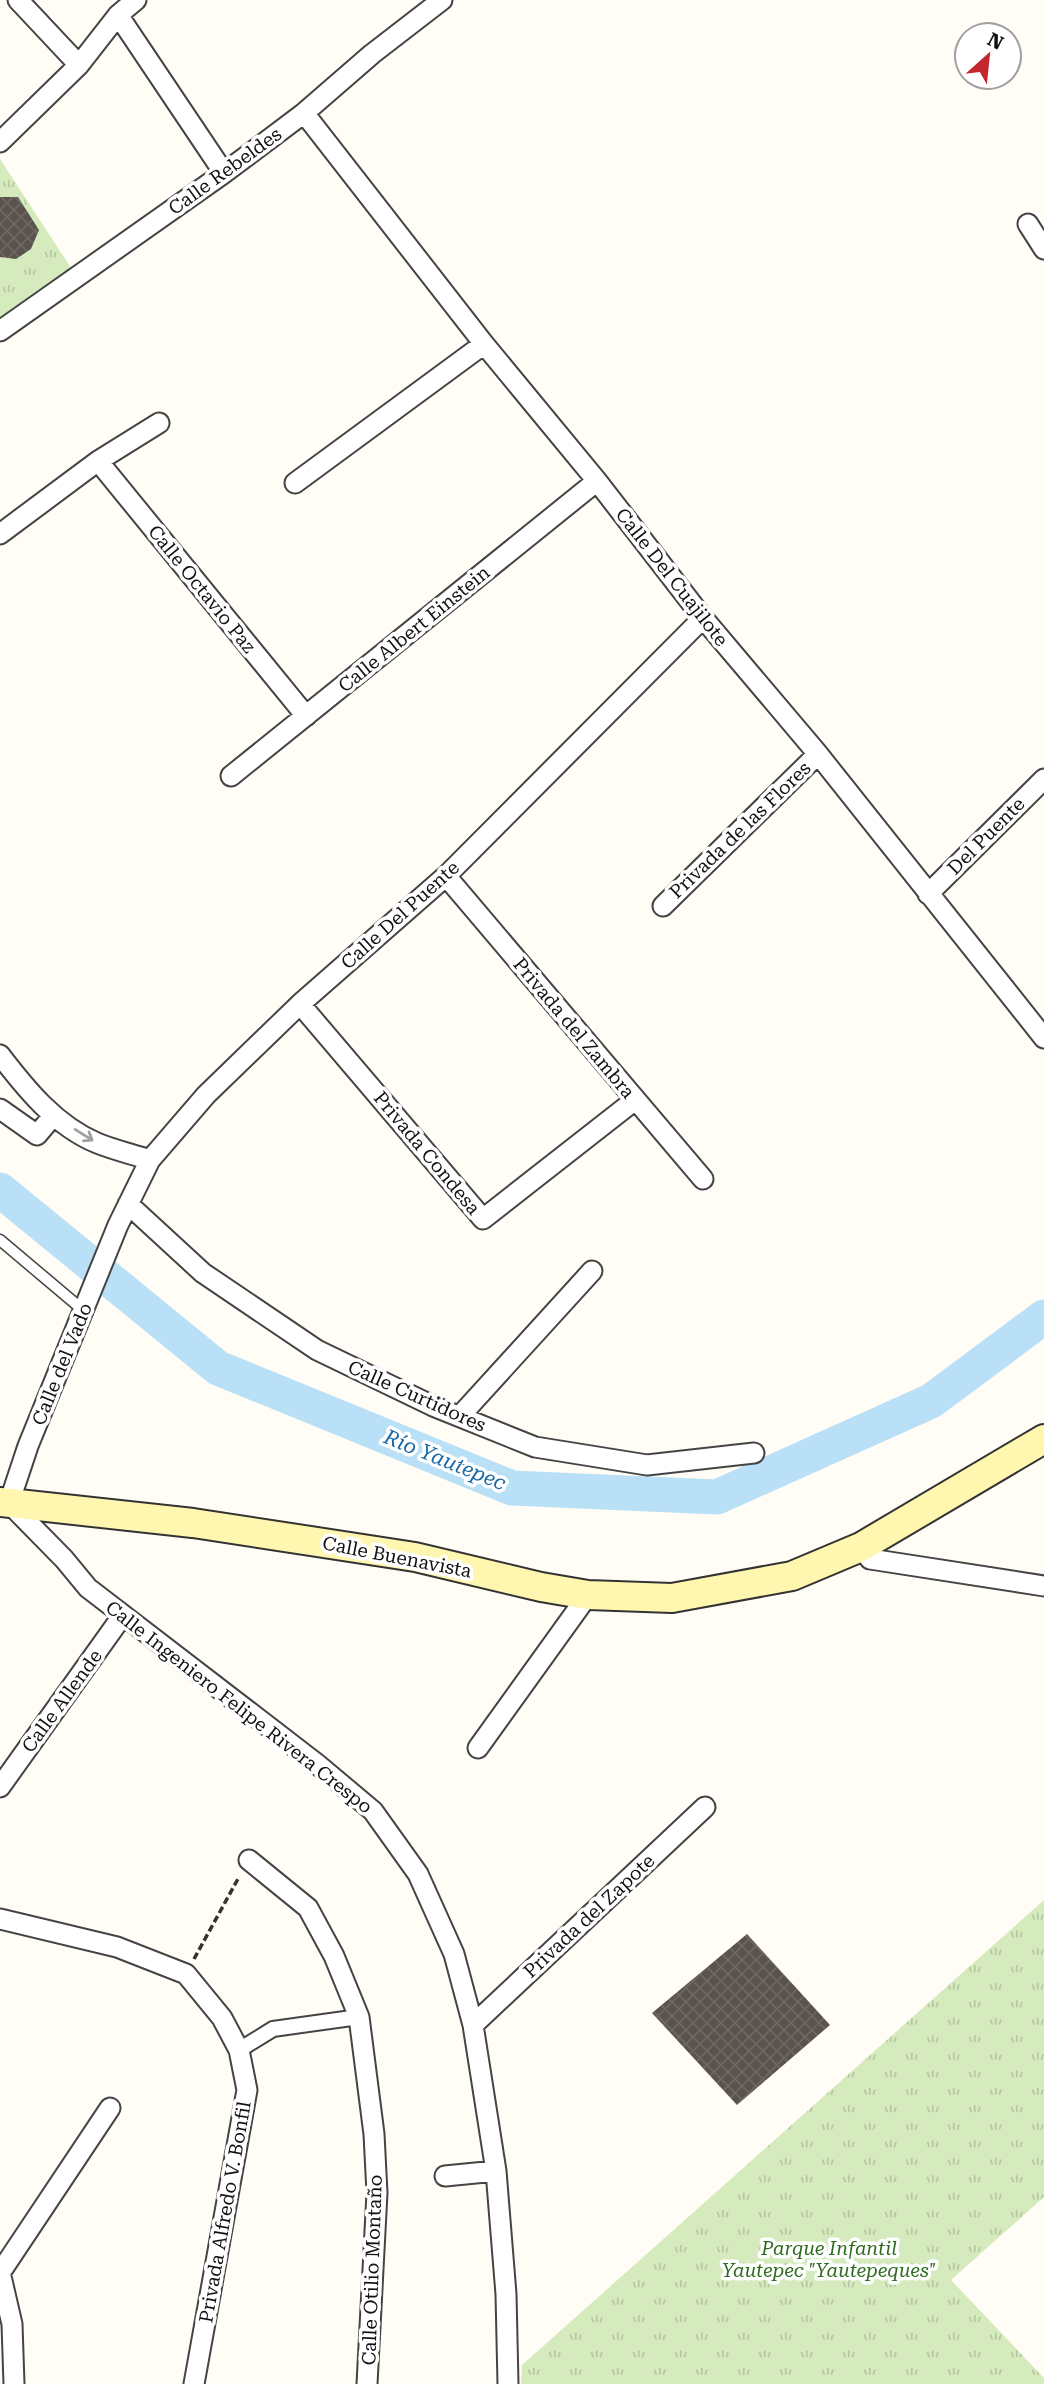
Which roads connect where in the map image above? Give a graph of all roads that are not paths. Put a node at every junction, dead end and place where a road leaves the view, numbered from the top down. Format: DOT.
graph roads {
  1 [pos="18,0"];
  2 [pos="136,0"];
  3 [pos="442,0"];
  4 [pos="118,15"];
  5 [pos="79,65"];
  6 [pos="304,113"];
  7 [pos="0,142"];
  8 [pos="224,173"];
  9 [pos="1028,224"];
  10 [pos="1044,249"];
  11 [pos="0,331"];
  12 [pos="484,344"];
  13 [pos="159,423"];
  14 [pos="98,461"];
  15 [pos="597,481"];
  16 [pos="295,483"];
  17 [pos="0,534"];
  18 [pos="703,618"];
  19 [pos="306,716"];
  20 [pos="818,754"];
  21 [pos="231,776"];
  22 [pos="1044,779"];
  23 [pos="446,876"];
  24 [pos="928,894"];
  25 [pos="663,906"];
  26 [pos="300,1004"];
  27 [pos="1044,1038"];
  28 [pos="0,1055"];
  29 [pos="635,1100"];
  30 [pos="0,1109"];
  31 [pos="53,1115"];
  32 [pos="150,1160"];
  33 [pos="703,1179"];
  34 [pos="128,1204"];
  35 [pos="118,1225"];
  36 [pos="0,1240"];
  37 [pos="592,1271"];
  38 [pos="83,1310"];
  39 [pos="460,1416"];
  40 [pos="1044,1439"];
  41 [pos="754,1453"];
  42 [pos="1044,1456"];
  43 [pos="4,1503"];
  44 [pos="866,1553"];
  45 [pos="1044,1587"];
  46 [pos="583,1602"];
  47 [pos="124,1615"];
  48 [pos="478,1748"];
  49 [pos="0,1787"];
  50 [pos="705,1807"];
  51 [pos="249,1860"];
  52 [pos="0,1919"];
  53 [pos="359,2017"];
  54 [pos="473,2025"];
  55 [pos="239,2050"];
  56 [pos="110,2108"];
  57 [pos="496,2171"];
  58 [pos="445,2176"];
  59 [pos="0,2272"];
  60 [pos="14,2384"];
  61 [pos="194,2384"];
  62 [pos="367,2384"];
  63 [pos="509,2384"];
  1 -- 5 [label="street"];
  2 -- 4 [label="street"];
  3 -- 6 [label="street, Calle Rebeldes"];
  4 -- 5 [label="street"];
  4 -- 8 [label="street"];
  5 -- 7 [label="street"];
  6 -- 8 [label="street, Calle Rebeldes"];
  6 -- 12 [label="street, Calle Del Cuajilote"];
  8 -- 11 [label="street, Calle Rebeldes"];
  9 -- 10 [label="street"];
  12 -- 15 [label="street, Calle Del Cuajilote"];
  12 -- 16 [label="street"];
  13 -- 14 [label="street"];
  14 -- 17 [label="street"];
  14 -- 19 [label="street, Calle Octavio Paz"];
  15 -- 18 [label="street, Calle Del Cuajilote"];
  15 -- 19 [label="street, Calle Albert Einstein"];
  18 -- 20 [label="street, Calle Del Cuajilote"];
  18 -- 23 [label="street, Calle Del Puente"];
  19 -- 21 [label="street, Calle Albert Einstein"];
  20 -- 24 [label="street, Calle Del Cuajilote"];
  20 -- 25 [label="street, Privada de las Flores"];
  22 -- 24 [label="street, Del Puente"];
  23 -- 26 [label="street, Calle Del Puente"];
  23 -- 29 [label="street, Privada del Zambra"];
  24 -- 27 [label="street, Calle Del Cuajilote"];
  26 -- 29 [label="street, Privada Condesa"];
  26 -- 32 [label="street, Calle Del Puente"];
  28 -- 31 [label="street"];
  29 -- 33 [label="street, Privada del Zambra"];
  30 -- 31 [label="street"];
  31 -- 32 [label="street, one-way"];
  32 -- 34 [label="street, Calle Del Puente"];
  34 -- 35 [label="street, Calle Del Puente"];
  34 -- 39 [label="street, Calle Curtidores"];
  35 -- 38 [label="street, Calle del Vado"];
  36 -- 38 [label="lane"];
  37 -- 39 [label="street"];
  38 -- 43 [label="street, Calle del Vado"];
  39 -- 41 [label="street, Calle Curtidores"];
  40 -- 44 [label="main road"];
  42 -- 44 [label="main road"];
  43 -- 46 [label="main road, Calle Buenavista"];
  43 -- 47 [label="street, Calle Ingeniero Felipe Rivera Crespo"];
  44 -- 45 [label="street"];
  44 -- 46 [label="main road, Calle Buenavista"];
  46 -- 48 [label="street"];
  47 -- 49 [label="street, Calle Allende"];
  47 -- 54 [label="street, Calle Ingeniero Felipe Rivera Crespo"];
  50 -- 54 [label="street, Privada del Zapote"];
  51 -- 53 [label="street, Calle Otilio Montaño"];
  52 -- 55 [label="street, Privada Alfredo V. Bonfil"];
  53 -- 55 [label="street"];
  53 -- 62 [label="street, Calle Otilio Montaño"];
  54 -- 57 [label="street, Calle Ingeniero Felipe Rivera Crespo"];
  55 -- 61 [label="street, Privada Alfredo V. Bonfil"];
  56 -- 59 [label="street"];
  57 -- 58 [label="street"];
  57 -- 63 [label="street, Calle Ingeniero Felipe Rivera Crespo"];
  59 -- 60 [label="street"];
}
